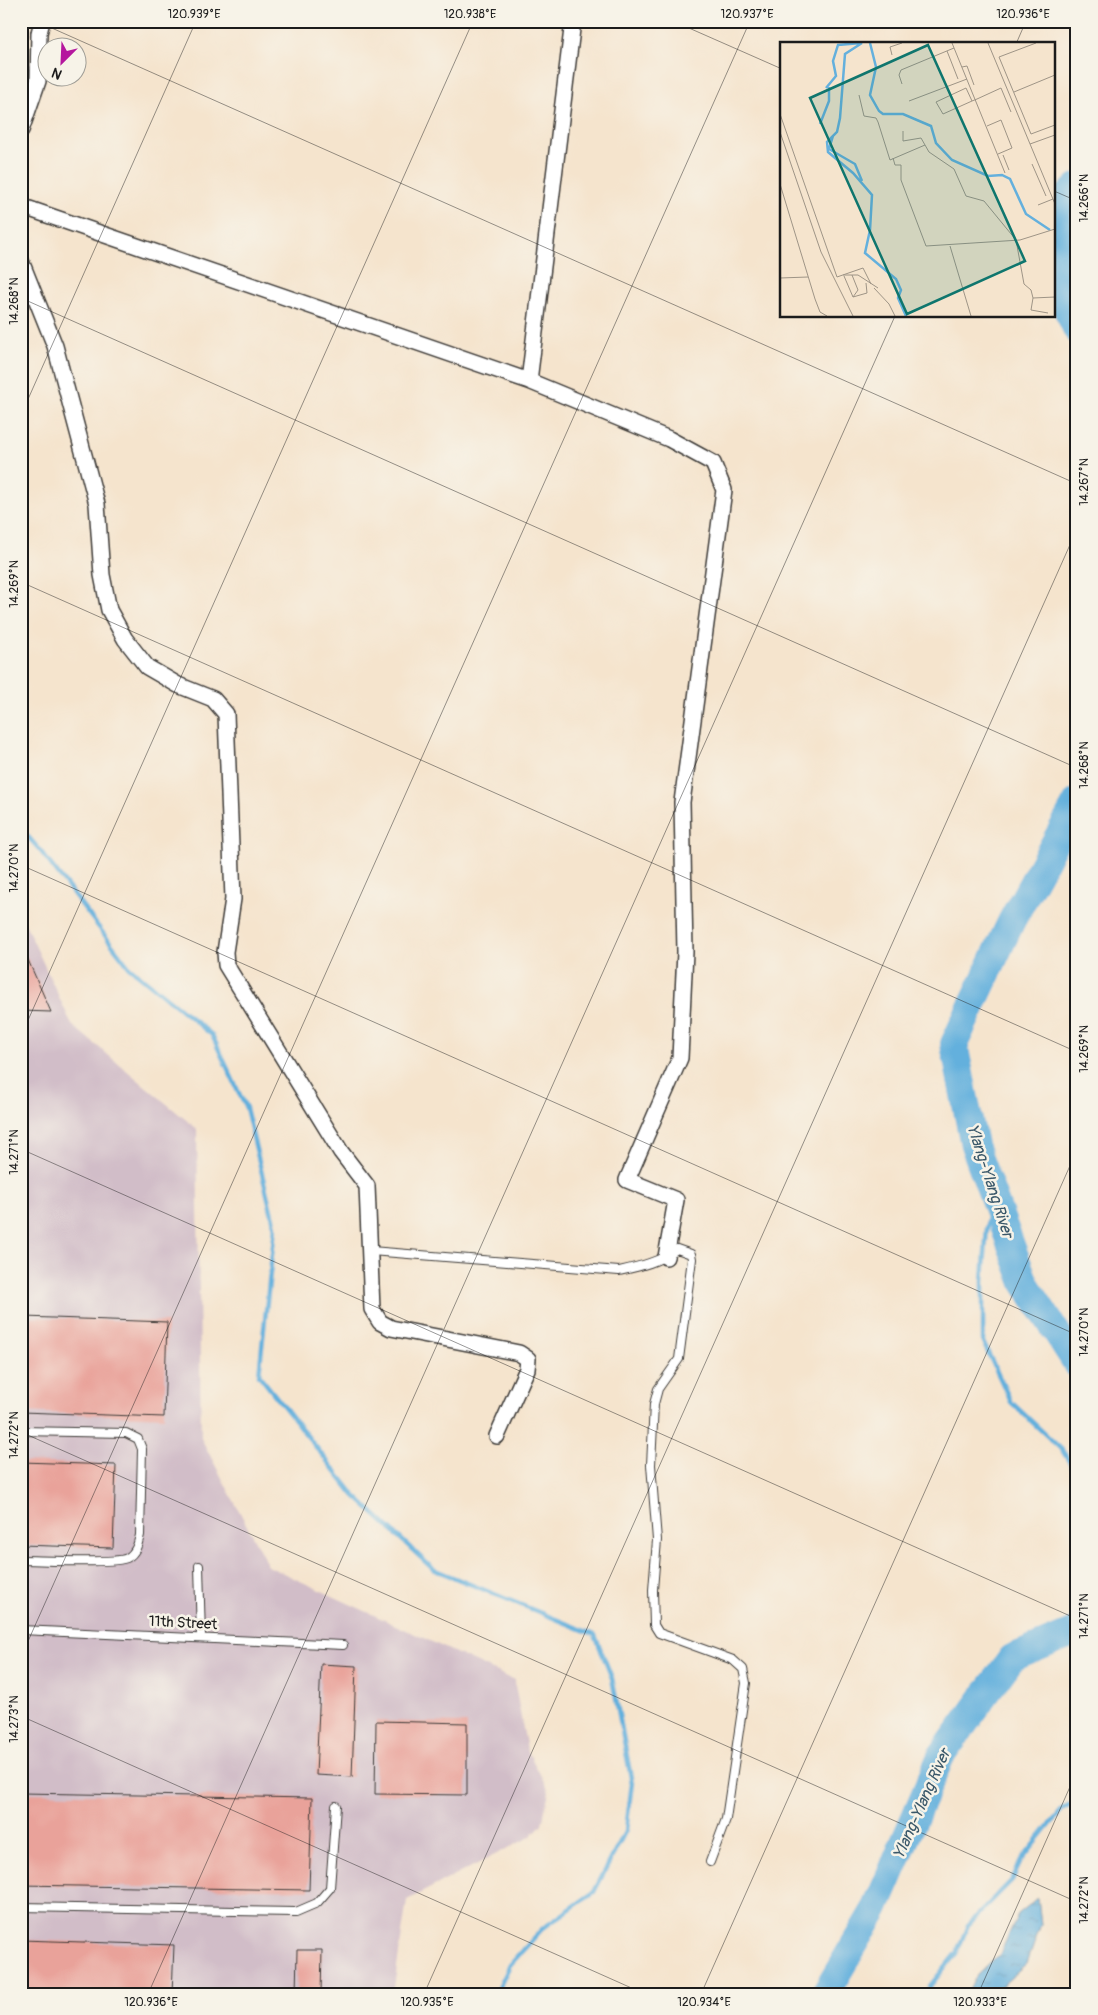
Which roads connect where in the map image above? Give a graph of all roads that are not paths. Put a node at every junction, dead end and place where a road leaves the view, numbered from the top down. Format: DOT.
graph roads {
  1 [pos="42,21"];
  2 [pos="573,21"];
  3 [pos="21,130"];
  4 [pos="21,206"];
  5 [pos="21,261"];
  6 [pos="529,381"];
  7 [pos="371,1250"];
  8 [pos="666,1257"];
  9 [pos="21,1431"];
  10 [pos="497,1436"];
  11 [pos="21,1560"];
  12 [pos="199,1566"];
  13 [pos="21,1630"];
  14 [pos="201,1637"];
  15 [pos="343,1645"];
  16 [pos="336,1806"];
  17 [pos="710,1862"];
  18 [pos="21,1907"];
  1 -- 3 [label="street"];
  2 -- 6 [label="street"];
  4 -- 6 [label="street"];
  5 -- 7 [label="street"];
  6 -- 8 [label="street"];
  7 -- 8 [label="lane"];
  7 -- 10 [label="street"];
  8 -- 17 [label="lane"];
  9 -- 11 [label="lane"];
  12 -- 14 [label="lane"];
  13 -- 14 [label="lane, 11th Street"];
  14 -- 15 [label="lane, 11th Street"];
  16 -- 18 [label="lane"];
}
